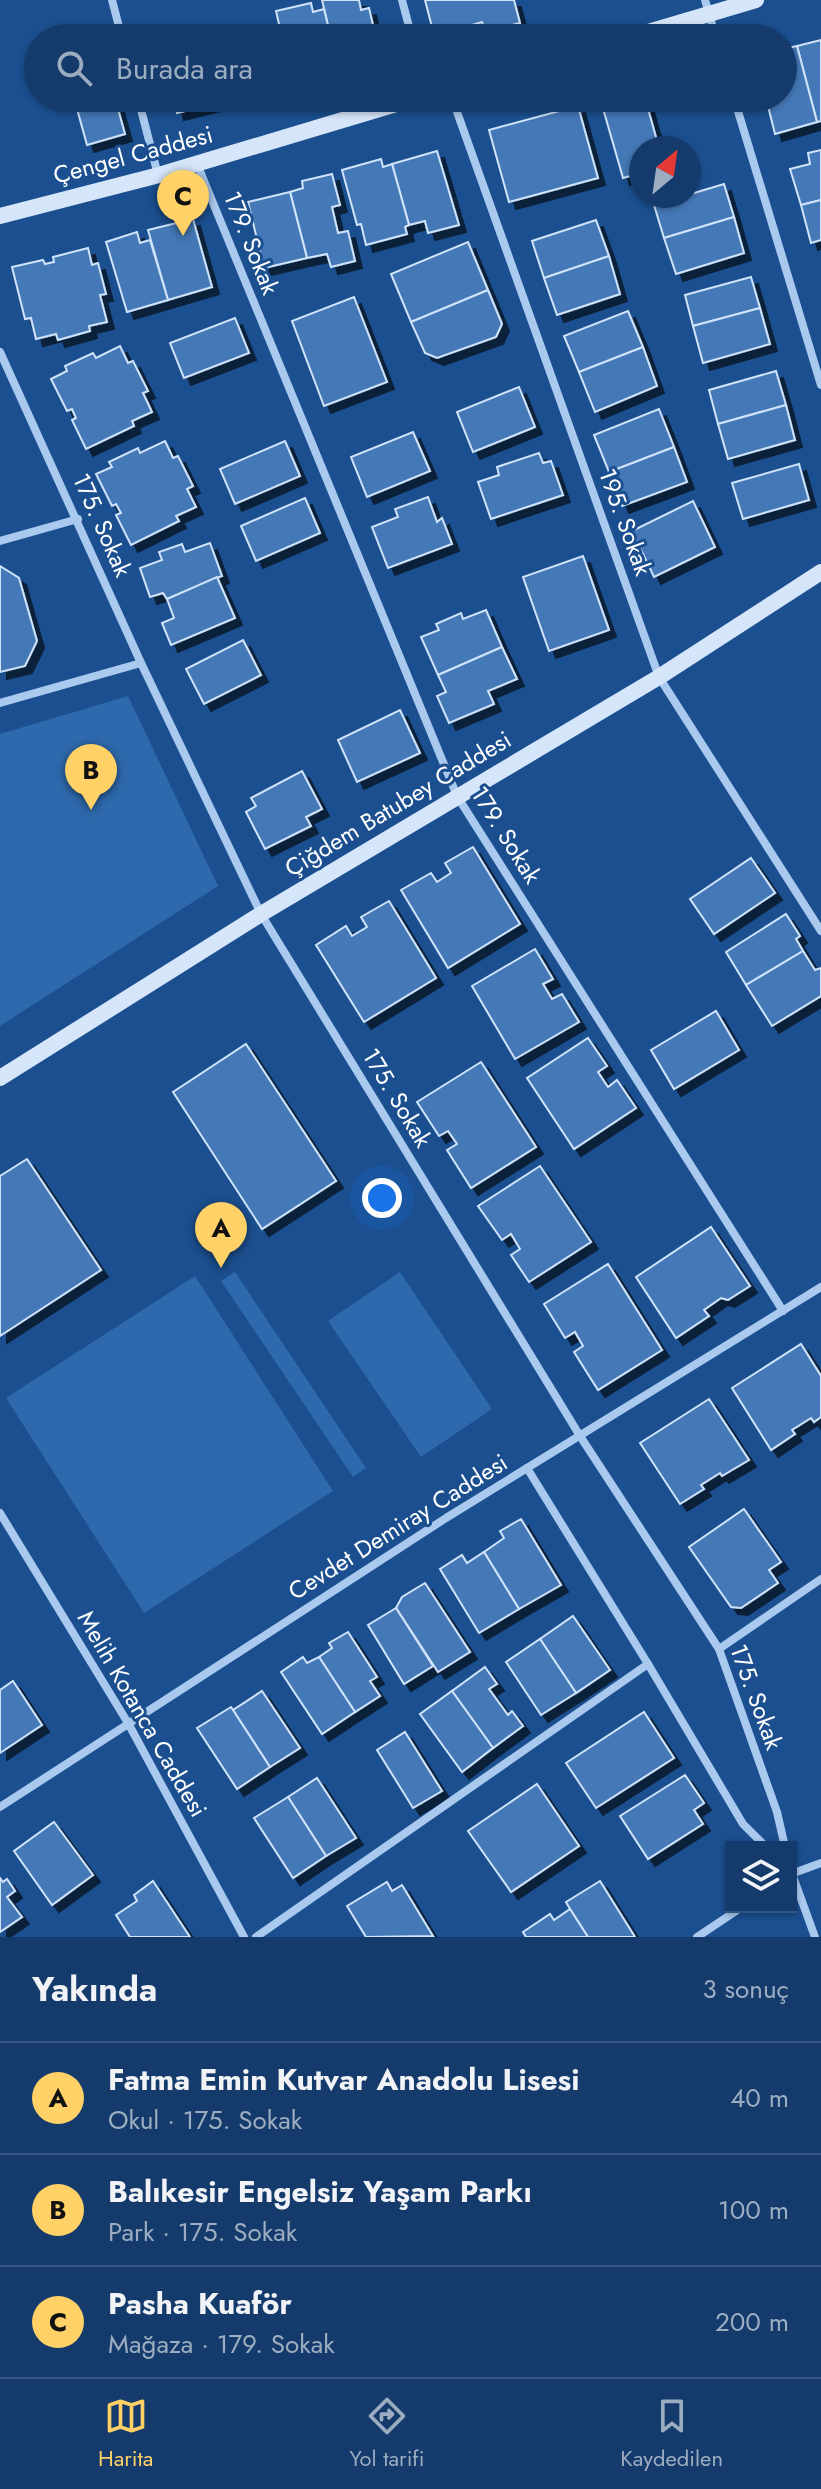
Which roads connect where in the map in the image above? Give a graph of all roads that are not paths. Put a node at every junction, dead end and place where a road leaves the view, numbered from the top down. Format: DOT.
graph roads {
  1 [pos="112,0"];
  2 [pos="402,0"];
  3 [pos="756,0"];
  4 [pos="707,7"];
  5 [pos="118,24"];
  6 [pos="408,24"];
  7 [pos="664,24"];
  8 [pos="142,112"];
  9 [pos="370,112"];
  10 [pos="457,112"];
  11 [pos="738,112"];
  12 [pos="197,164"];
  13 [pos="159,175"];
  14 [pos="0,216"];
  15 [pos="0,352"];
  16 [pos="821,385"];
  17 [pos="78,519"];
  18 [pos="0,541"];
  19 [pos="821,572"];
  20 [pos="141,663"];
  21 [pos="659,677"];
  22 [pos="0,703"];
  23 [pos="457,796"];
  24 [pos="261,914"];
  25 [pos="821,931"];
  26 [pos="0,1078"];
  27 [pos="821,1287"];
  28 [pos="783,1311"];
  29 [pos="580,1436"];
  30 [pos="527,1468"];
  31 [pos="0,1513"];
  32 [pos="821,1579"];
  33 [pos="719,1649"];
  34 [pos="648,1664"];
  35 [pos="128,1723"];
  36 [pos="0,1807"];
  37 [pos="760,1841"];
  38 [pos="784,1841"];
  39 [pos="821,1863"];
  40 [pos="797,1871"];
  41 [pos="797,1889"];
  42 [pos="733,1913"];
  43 [pos="244,1937"];
  44 [pos="256,1937"];
  45 [pos="697,1937"];
  46 [pos="815,1937"];
  1 -- 5 [label="street"];
  2 -- 6 [label="street"];
  3 -- 4 [label="main road"];
  4 -- 7 [label="main road"];
  8 -- 13 [label="street"];
  9 -- 12 [label="main road, Çengel Caddesi"];
  10 -- 21 [label="street, 195. Sokak"];
  11 -- 16 [label="street"];
  12 -- 13 [label="main road, Çengel Caddesi"];
  12 -- 23 [label="street, 179. Sokak"];
  13 -- 14 [label="main road, Çengel Caddesi"];
  15 -- 17 [label="street, 175. Sokak"];
  17 -- 18 [label="street"];
  17 -- 20 [label="street, 175. Sokak"];
  19 -- 21 [label="main road, Çiğdem Batubey Caddesi"];
  20 -- 22 [label="street"];
  20 -- 24 [label="street, 175. Sokak"];
  21 -- 23 [label="main road, Çiğdem Batubey Caddesi"];
  21 -- 25 [label="street, 195. Sokak"];
  23 -- 24 [label="main road, Çiğdem Batubey Caddesi"];
  23 -- 28 [label="street, 179. Sokak"];
  24 -- 26 [label="main road, Çiğdem Batubey Caddesi"];
  24 -- 29 [label="street, 175. Sokak"];
  27 -- 28 [label="street, Cevdet Demiray Caddesi"];
  28 -- 29 [label="street, Cevdet Demiray Caddesi"];
  29 -- 30 [label="street, Cevdet Demiray Caddesi"];
  29 -- 33 [label="street, 175. Sokak"];
  30 -- 34 [label="street"];
  30 -- 35 [label="street, Cevdet Demiray Caddesi"];
  31 -- 35 [label="street, Melih Kotanca Caddesi"];
  32 -- 33 [label="street"];
  33 -- 38 [label="street, 175. Sokak"];
  34 -- 37 [label="street"];
  34 -- 44 [label="street"];
  35 -- 36 [label="street, Cevdet Demiray Caddesi"];
  35 -- 43 [label="street, Melih Kotanca Caddesi"];
  39 -- 40 [label="street"];
  41 -- 46 [label="street"];
  42 -- 45 [label="street"];
}
